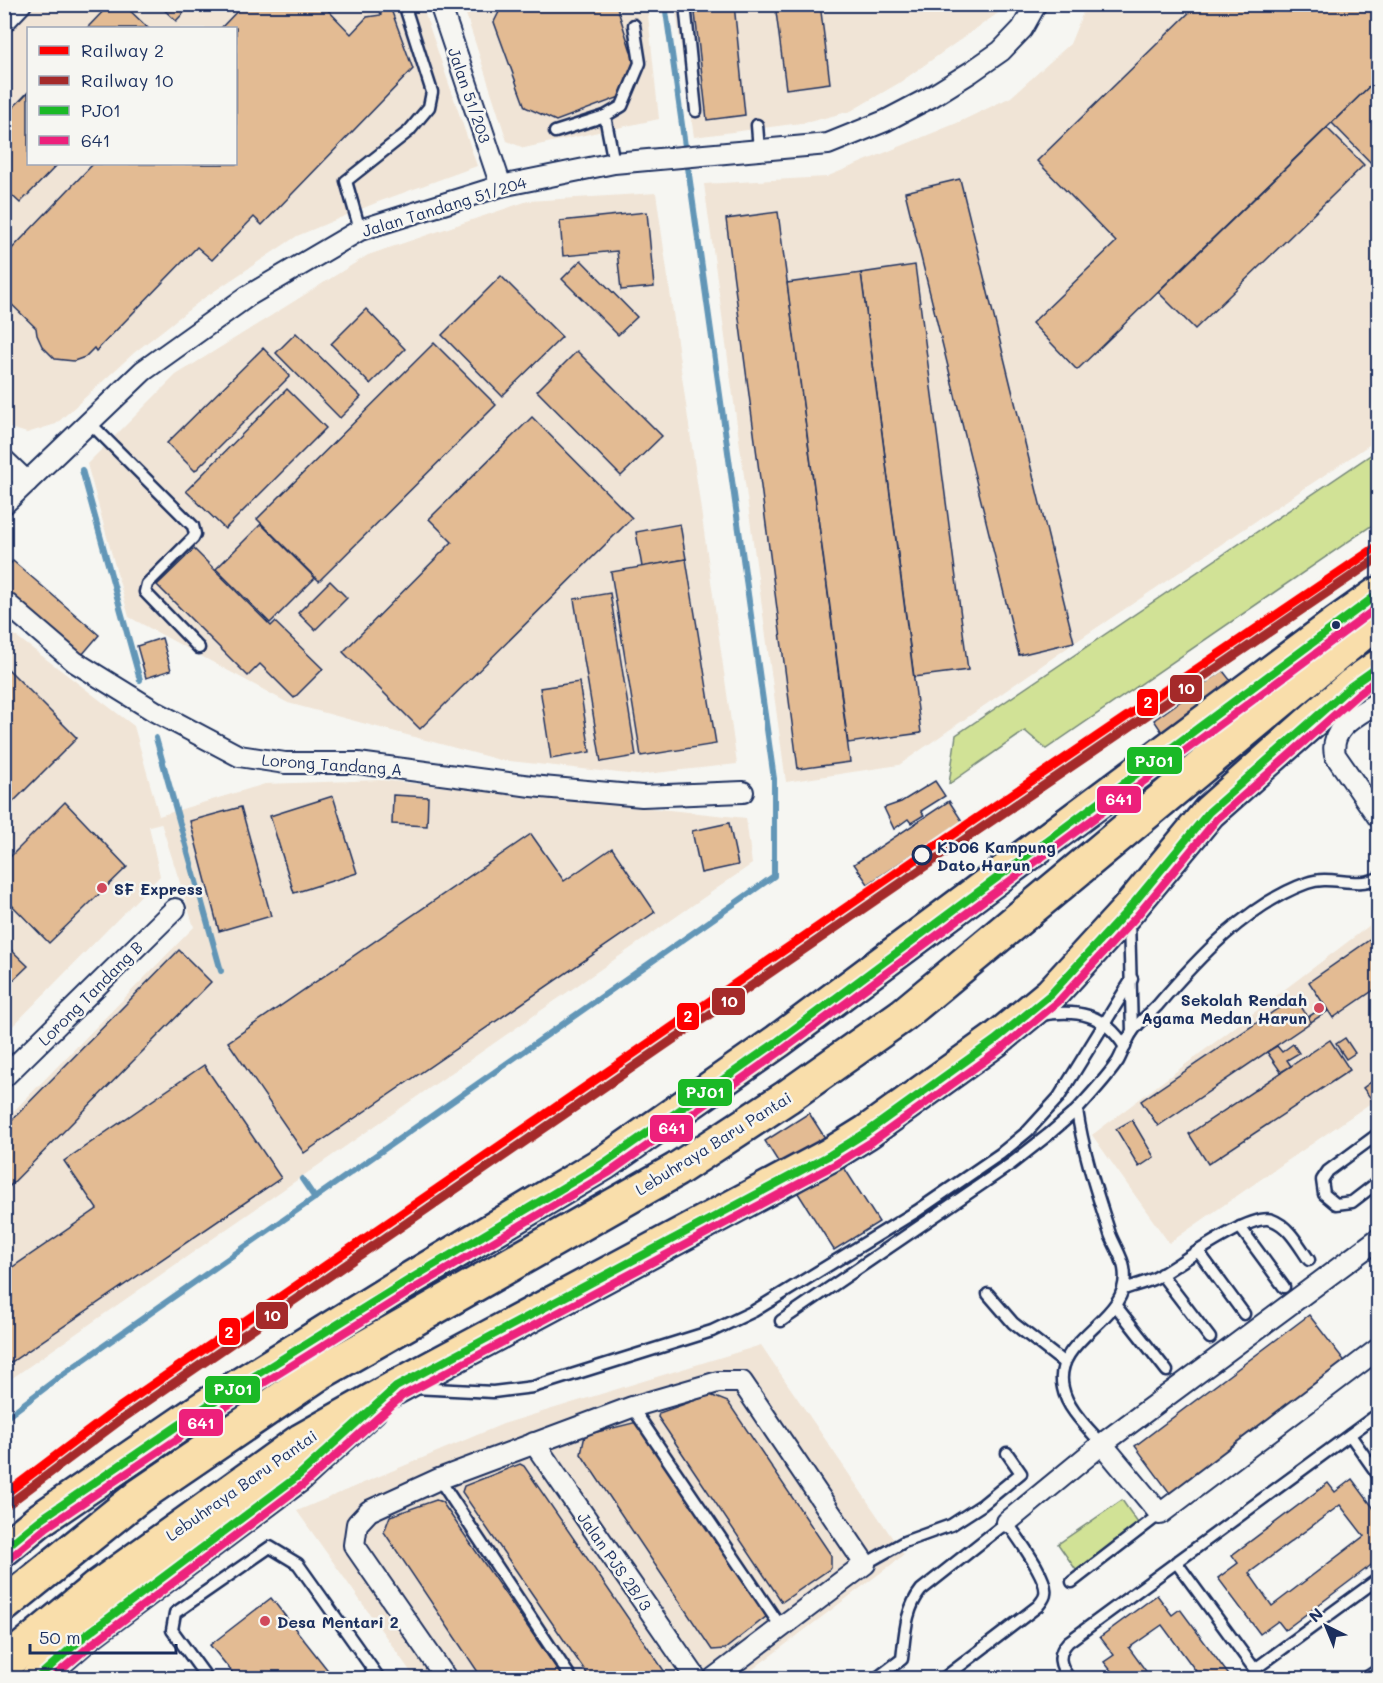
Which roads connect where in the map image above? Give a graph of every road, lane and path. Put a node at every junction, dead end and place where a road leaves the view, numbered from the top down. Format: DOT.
graph roads {
  1 [pos="21,4"];
  2 [pos="404,4"];
  3 [pos="440,4"];
  4 [pos="685,4"];
  5 [pos="1036,4"];
  6 [pos="4,22"];
  7 [pos="634,25"];
  8 [pos="696,111"];
  9 [pos="606,116"];
  10 [pos="757,125"];
  11 [pos="555,132"];
  12 [pos="759,150"];
  13 [pos="614,163"];
  14 [pos="501,186"];
  15 [pos="360,230"];
  16 [pos="89,422"];
  17 [pos="4,460"];
  18 [pos="27,482"];
  19 [pos="4,504"];
  20 [pos="1378,594"];
  21 [pos="4,601"];
  22 [pos="1378,620"];
  23 [pos="199,648"];
  24 [pos="1378,667"];
  25 [pos="1378,702"];
  26 [pos="743,792"];
  27 [pos="1378,817"];
  28 [pos="1378,878"];
  29 [pos="175,909"];
  30 [pos="1128,909"];
  31 [pos="1132,979"];
  32 [pos="1021,1018"];
  33 [pos="1104,1024"];
  34 [pos="1132,1032"];
  35 [pos="1125,1047"];
  36 [pos="4,1077"];
  37 [pos="1077,1110"];
  38 [pos="1378,1134"];
  39 [pos="1378,1182"];
  40 [pos="1240,1227"];
  41 [pos="1378,1239"];
  42 [pos="1198,1251"];
  43 [pos="1309,1260"];
  44 [pos="1161,1274"];
  45 [pos="1284,1287"];
  46 [pos="1124,1288"];
  47 [pos="988,1294"];
  48 [pos="1116,1306"];
  49 [pos="1244,1314"];
  50 [pos="781,1321"];
  51 [pos="1210,1338"];
  52 [pos="1378,1349"];
  53 [pos="1063,1362"];
  54 [pos="1167,1371"];
  55 [pos="396,1387"];
  56 [pos="208,1405"];
  57 [pos="632,1407"];
  58 [pos="1378,1414"];
  59 [pos="1350,1435"];
  60 [pos="534,1443"];
  61 [pos="1102,1444"];
  62 [pos="1007,1453"];
  63 [pos="1378,1474"];
  64 [pos="439,1479"];
  65 [pos="1160,1514"];
  66 [pos="1007,1522"];
  67 [pos="4,1549"];
  68 [pos="1176,1562"];
  69 [pos="865,1564"];
  70 [pos="1378,1579"];
  71 [pos="4,1582"];
  72 [pos="1072,1582"];
  73 [pos="4,1605"];
  74 [pos="4,1626"];
  75 [pos="782,1628"];
  76 [pos="4,1664"];
  77 [pos="1378,1670"];
  78 [pos="1258,1674"];
  79 [pos="956,1675"];
  80 [pos="37,1678"];
  81 [pos="207,1678"];
  82 [pos="379,1678"];
  83 [pos="446,1678"];
  84 [pos="571,1678"];
  85 [pos="696,1678"];
  86 [pos="714,1678"];
  87 [pos="877,1678"];
  88 [pos="944,1678"];
  89 [pos="1069,1678"];
  90 [pos="1366,1678"];
  1 -- 6 [label="street"];
  2 -- 15 [label="lane"];
  3 -- 14 [label="street, Jalan 51/203"];
  4 -- 8 [label="lane"];
  5 -- 12 [label="street, Jalan Tandang 51/204"];
  7 -- 9 [label="lane"];
  9 -- 11 [label="lane"];
  9 -- 13 [label="lane"];
  10 -- 12 [label="lane"];
  12 -- 13 [label="street, Jalan Tandang 51/204"];
  13 -- 14 [label="street, Jalan Tandang 51/204"];
  14 -- 15 [label="street, Jalan Tandang 51/204"];
  15 -- 16 [label="street, Jalan Tandang 51/204"];
  16 -- 18 [label="street, Jalan Tandang 51/204"];
  16 -- 23 [label="lane"];
  17 -- 18 [label="street"];
  18 -- 19 [label="street, Jalan Tandang 51/204"];
  20 -- 56 [label="highway"];
  21 -- 26 [label="street, Lorong Tandang A"];
  22 -- 73 [label="highway, Lebuhraya Baru Pantai"];
  24 -- 30 [label="highway, Lebuhraya Baru Pantai"];
  25 -- 27 [label="street"];
  28 -- 34 [label="lane"];
  29 -- 36 [label="street, Lorong Tandang B"];
  30 -- 31 [label="lane"];
  30 -- 32 [label="highway, Lebuhraya Baru Pantai"];
  31 -- 33 [label="lane"];
  31 -- 34 [label="lane"];
  32 -- 33 [label="lane"];
  32 -- 55 [label="highway, Lebuhraya Baru Pantai"];
  33 -- 35 [label="lane"];
  33 -- 55 [label="lane"];
  34 -- 35 [label="lane"];
  35 -- 37 [label="lane"];
  37 -- 46 [label="lane"];
  37 -- 50 [label="lane"];
  38 -- 39 [label="lane"];
  40 -- 42 [label="lane"];
  40 -- 43 [label="lane"];
  40 -- 45 [label="lane"];
  41 -- 61 [label="street"];
  42 -- 44 [label="lane"];
  42 -- 49 [label="lane"];
  44 -- 46 [label="lane"];
  44 -- 51 [label="lane"];
  46 -- 48 [label="lane"];
  47 -- 53 [label="lane"];
  48 -- 53 [label="lane"];
  48 -- 54 [label="lane"];
  52 -- 65 [label="street"];
  53 -- 61 [label="lane"];
  55 -- 74 [label="highway"];
  55 -- 76 [label="highway, Lebuhraya Baru Pantai"];
  55 -- 80 [label="main road"];
  56 -- 67 [label="highway"];
  56 -- 71 [label="highway"];
  57 -- 60 [label="street"];
  57 -- 69 [label="street"];
  57 -- 75 [label="lane"];
  58 -- 59 [label="lane"];
  59 -- 63 [label="lane"];
  59 -- 68 [label="lane"];
  60 -- 64 [label="street"];
  60 -- 85 [label="street, Jalan PJS 2B/3"];
  61 -- 65 [label="street"];
  61 -- 66 [label="street"];
  62 -- 69 [label="lane"];
  64 -- 83 [label="street"];
  64 -- 84 [label="lane"];
  65 -- 72 [label="lane"];
  66 -- 79 [label="lane"];
  66 -- 87 [label="lane"];
  68 -- 78 [label="lane"];
  68 -- 89 [label="lane"];
  69 -- 75 [label="street"];
  70 -- 78 [label="lane"];
  75 -- 86 [label="street"];
  77 -- 90 [label="lane"];
  79 -- 88 [label="lane"];
  81 -- 82 [label="lane"];
}
